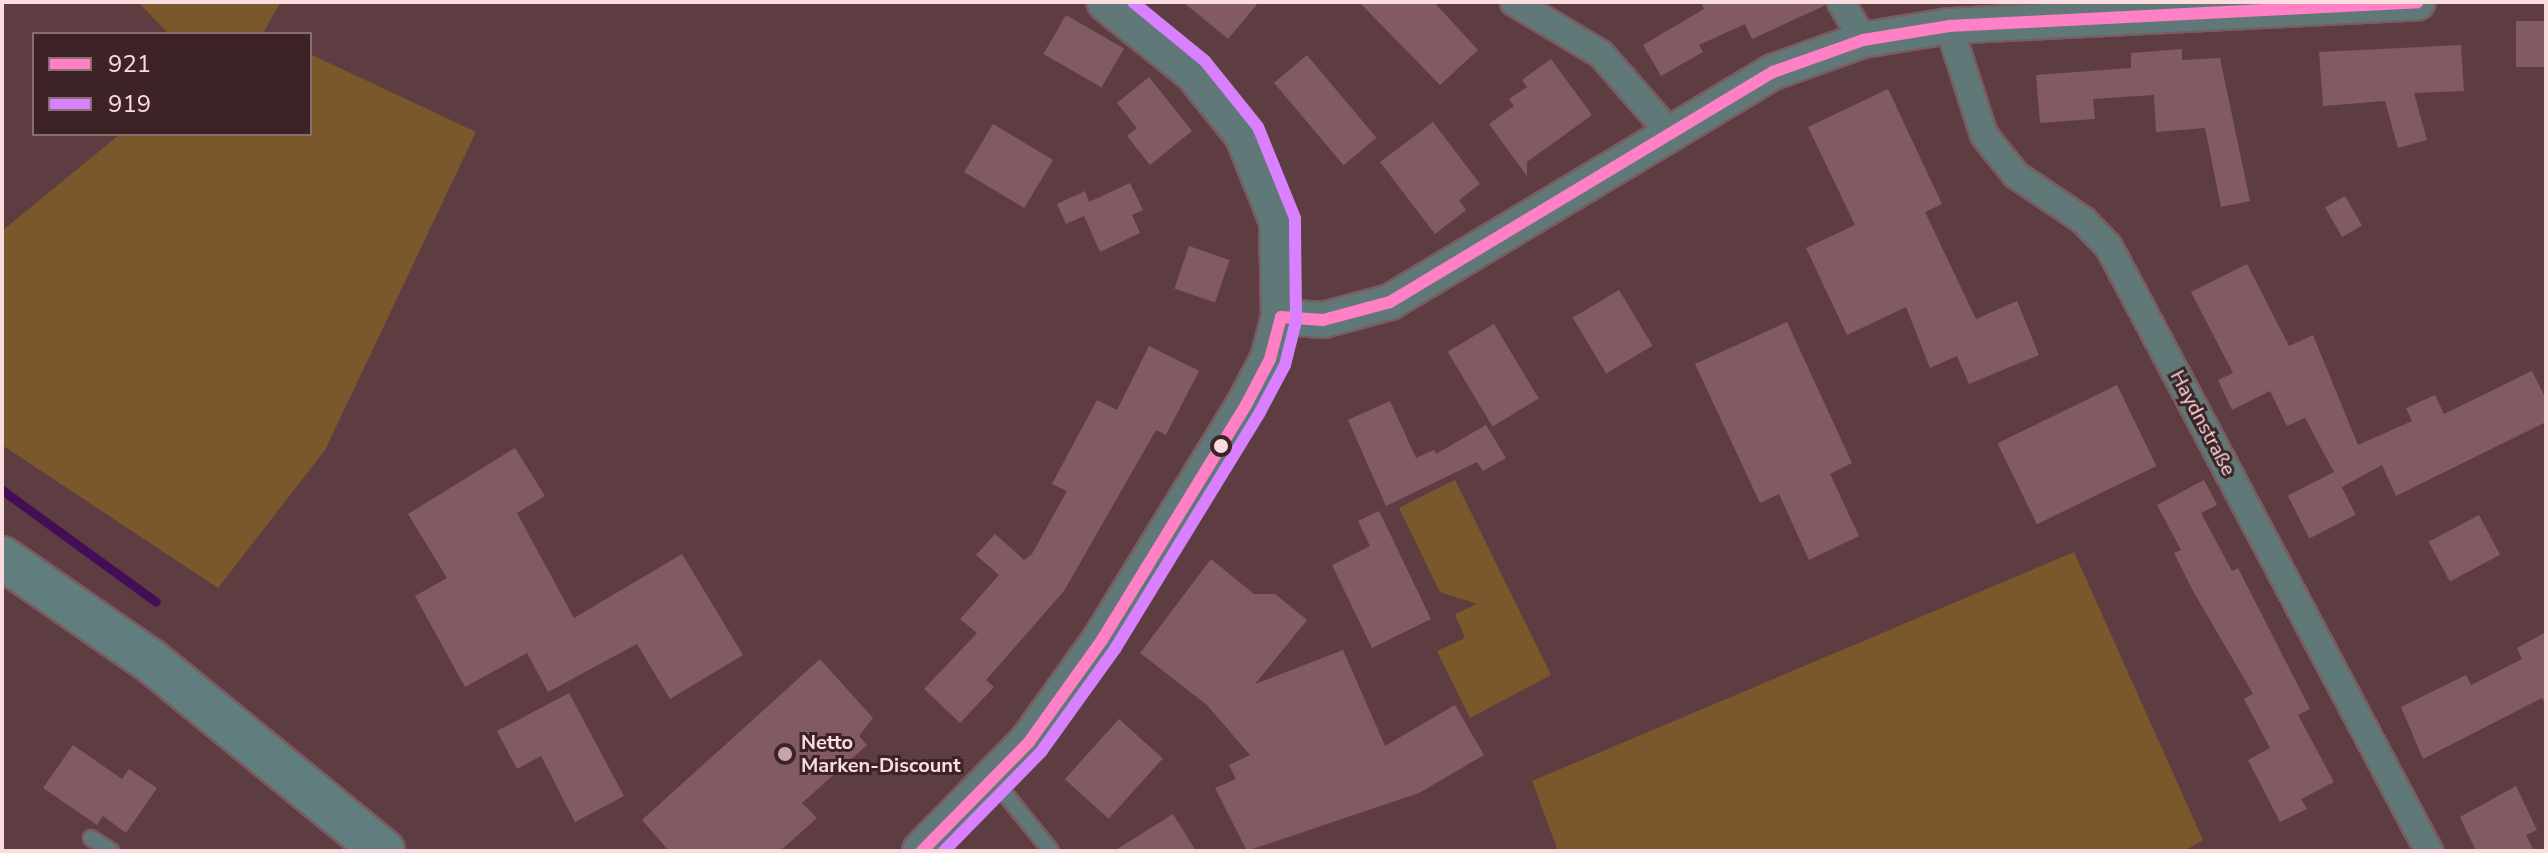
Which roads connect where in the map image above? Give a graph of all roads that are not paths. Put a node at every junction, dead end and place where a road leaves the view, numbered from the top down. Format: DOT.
graph roads {
  1 [pos="1107,2"];
  2 [pos="1514,2"];
  3 [pos="1841,2"];
  4 [pos="2417,2"];
  5 [pos="2048,12"];
  6 [pos="1949,26"];
  7 [pos="1863,40"];
  8 [pos="1670,133"];
  9 [pos="1281,317"];
  10 [pos="2,558"];
  11 [pos="992,779"];
  12 [pos="91,838"];
  13 [pos="111,851"];
  14 [pos="383,851"];
  15 [pos="922,851"];
  16 [pos="1051,851"];
  17 [pos="2429,851"];
  1 -- 9 [label="main road"];
  2 -- 8 [label="street"];
  3 -- 7 [label="street"];
  4 -- 5 [label="street"];
  5 -- 6 [label="street"];
  6 -- 7 [label="street"];
  6 -- 17 [label="street, Haydnstraße"];
  7 -- 8 [label="street"];
  8 -- 9 [label="street"];
  9 -- 11 [label="main road"];
  10 -- 14 [label="main road"];
  11 -- 15 [label="main road"];
  11 -- 16 [label="lane"];
  12 -- 13 [label="lane"];
}
